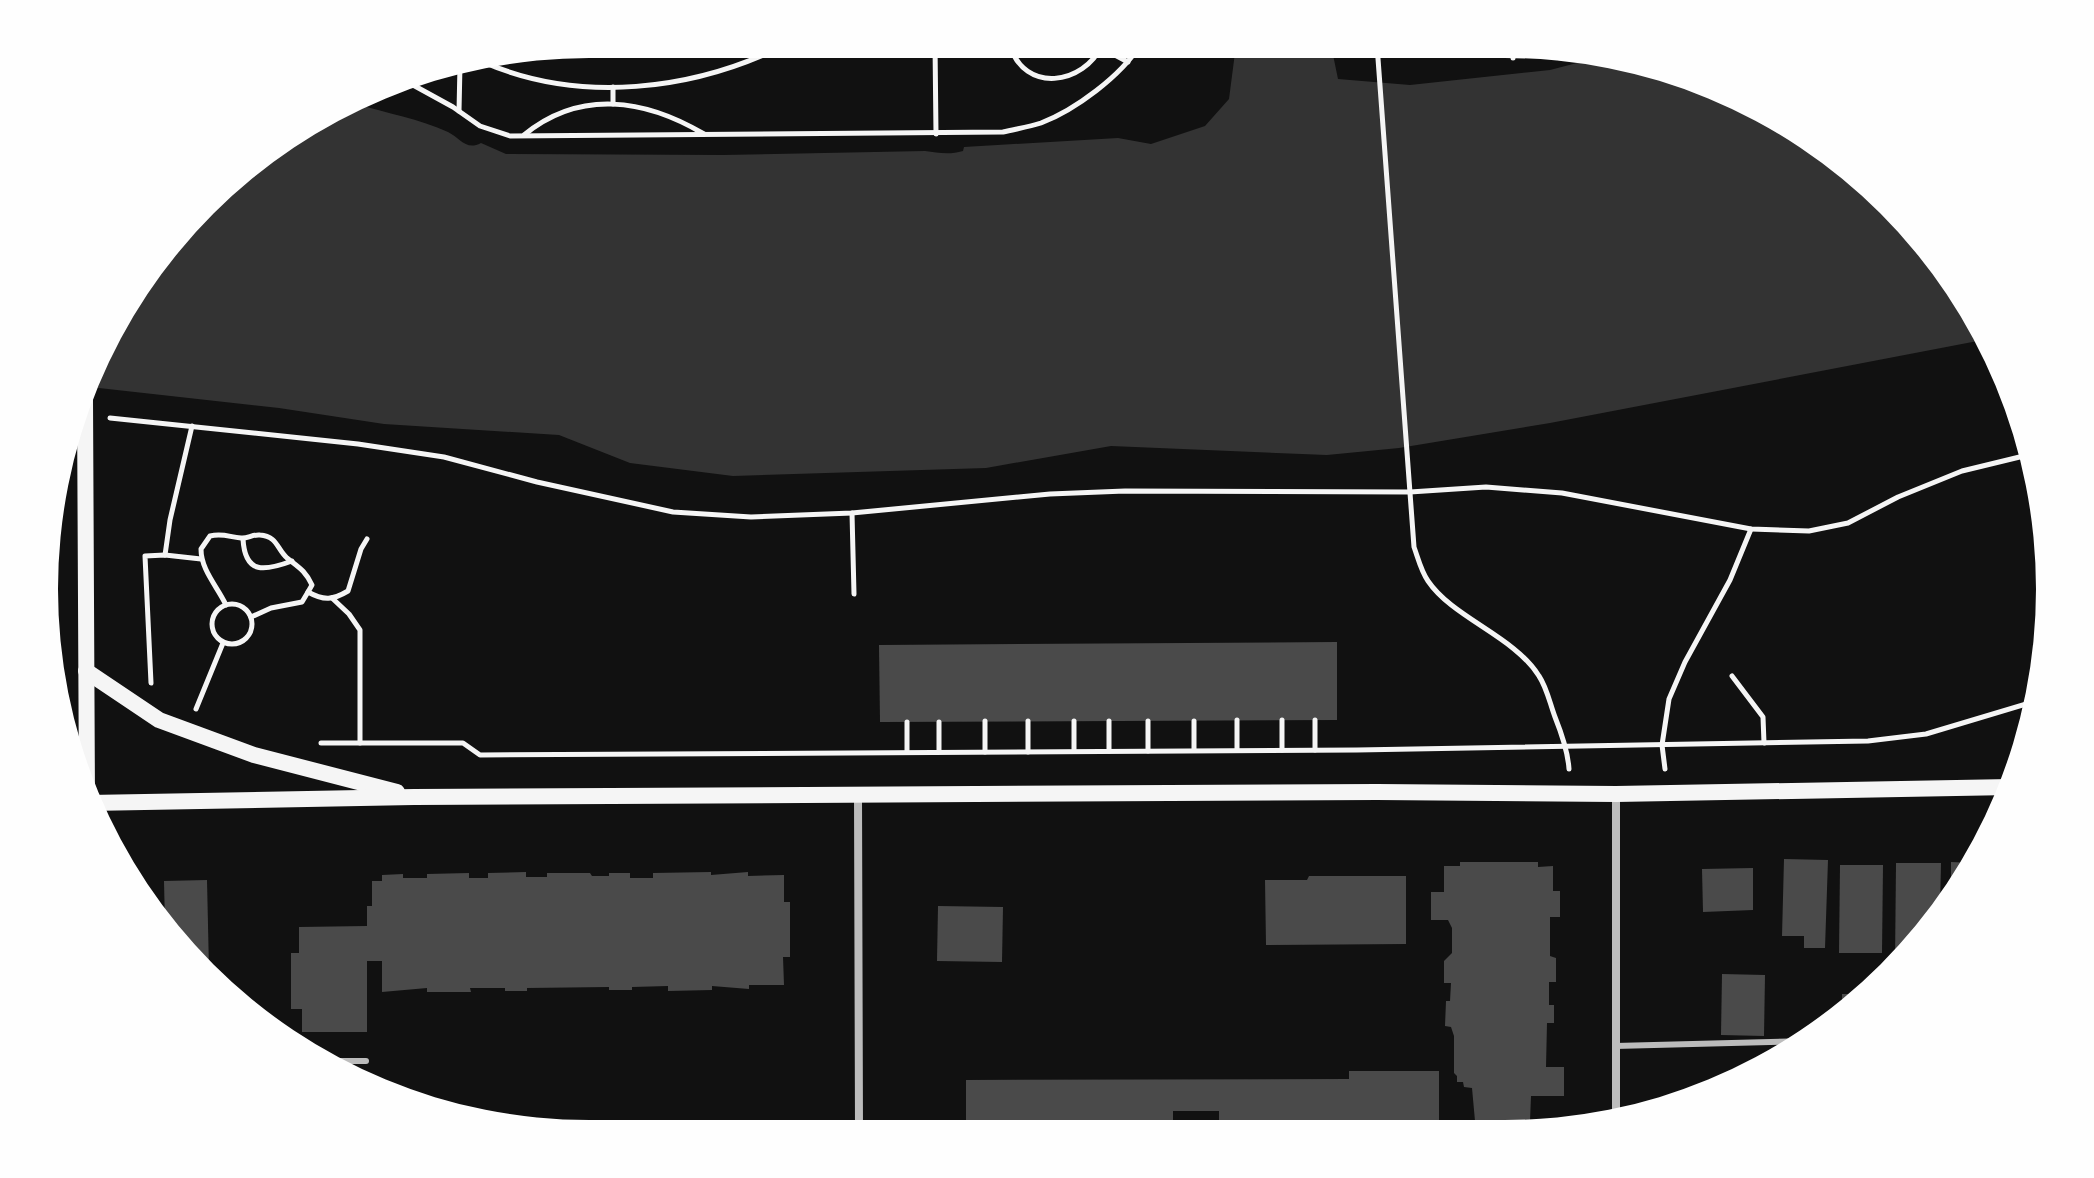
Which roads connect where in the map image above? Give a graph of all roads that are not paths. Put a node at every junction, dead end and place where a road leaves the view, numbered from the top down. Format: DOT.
graph roads {
  1 [pos="85,422"];
  2 [pos="86,671"];
  3 [pos="87,764"];
  4 [pos="1998,787"];
  5 [pos="1616,794"];
  6 [pos="858,795"];
  7 [pos="414,797"];
  8 [pos="103,802"];
  9 [pos="1782,1042"];
  10 [pos="1615,1046"];
  11 [pos="346,1061"];
  12 [pos="366,1061"];
  13 [pos="1616,1108"];
  14 [pos="859,1120"];
  1 -- 2 [label="main road"];
  2 -- 3 [label="main road"];
  2 -- 7 [label="main road"];
  4 -- 5 [label="main road"];
  5 -- 6 [label="main road"];
  5 -- 10 [label="street"];
  6 -- 7 [label="main road"];
  6 -- 14 [label="street"];
  7 -- 8 [label="main road"];
  9 -- 10 [label="lane"];
  10 -- 13 [label="street"];
  11 -- 12 [label="lane"];
}
